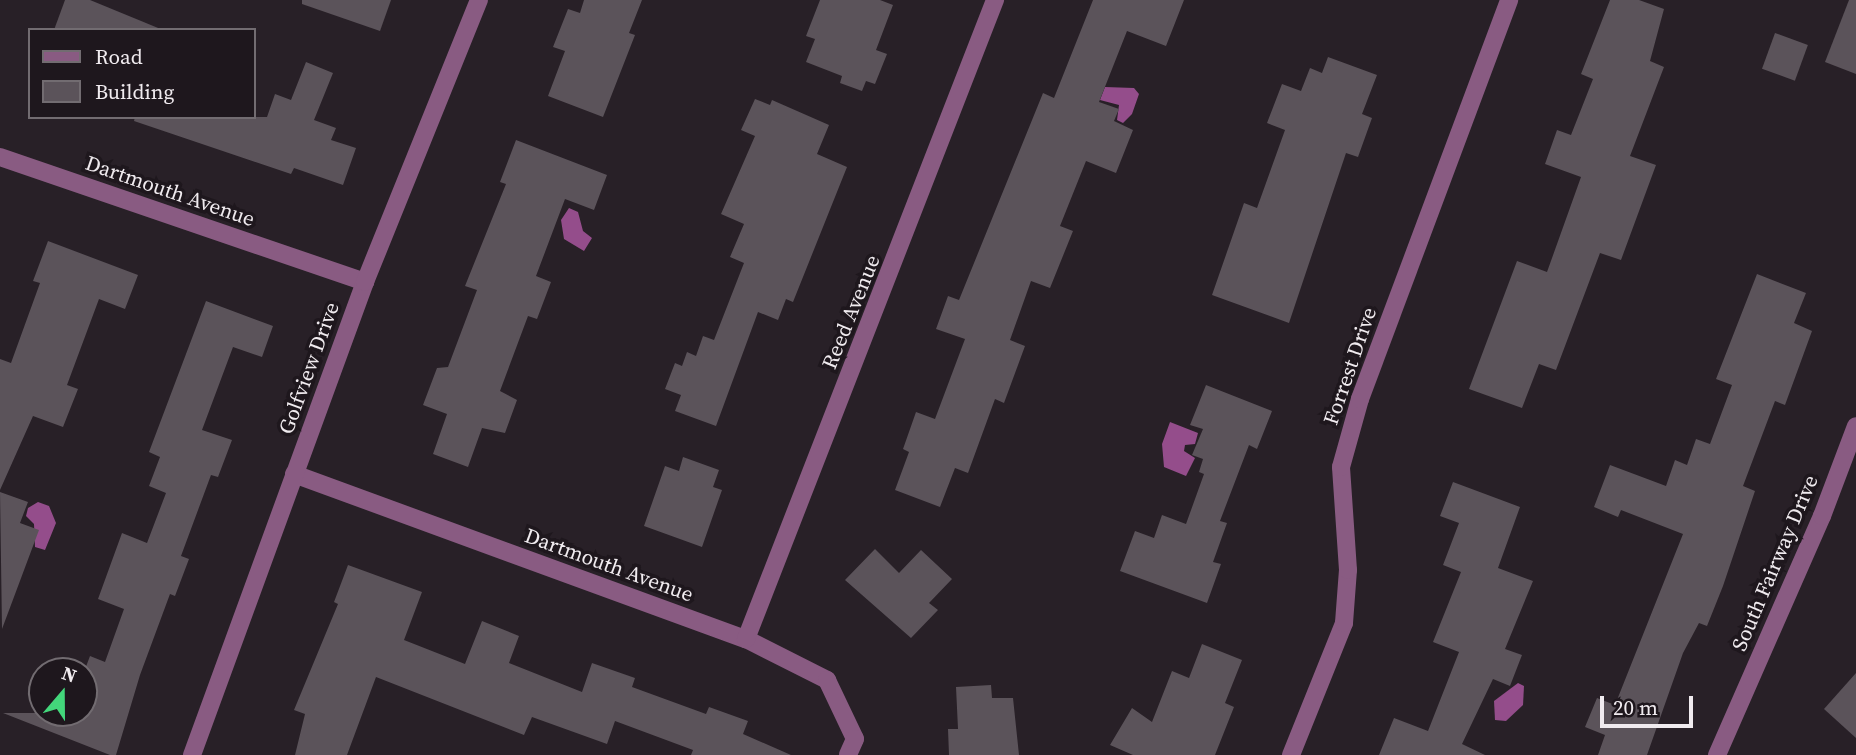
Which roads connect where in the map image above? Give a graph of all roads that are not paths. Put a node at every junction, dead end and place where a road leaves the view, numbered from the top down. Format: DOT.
graph roads {
  1 [pos="479,0"];
  2 [pos="995,0"];
  3 [pos="1509,0"];
  4 [pos="0,157"];
  5 [pos="365,282"];
  6 [pos="1856,426"];
  7 [pos="294,474"];
  8 [pos="746,639"];
  9 [pos="192,755"];
  10 [pos="848,755"];
  11 [pos="1291,755"];
  12 [pos="1717,755"];
  1 -- 5 [label="street, Golfview Drive"];
  2 -- 8 [label="street, Reed Avenue"];
  3 -- 11 [label="street, Forrest Drive"];
  4 -- 5 [label="street, Dartmouth Avenue"];
  5 -- 7 [label="street, Golfview Drive"];
  6 -- 12 [label="street, South Fairway Drive"];
  7 -- 8 [label="street, Dartmouth Avenue"];
  7 -- 9 [label="street, Golfview Drive"];
  8 -- 10 [label="street, Dartmouth Avenue"];
}
